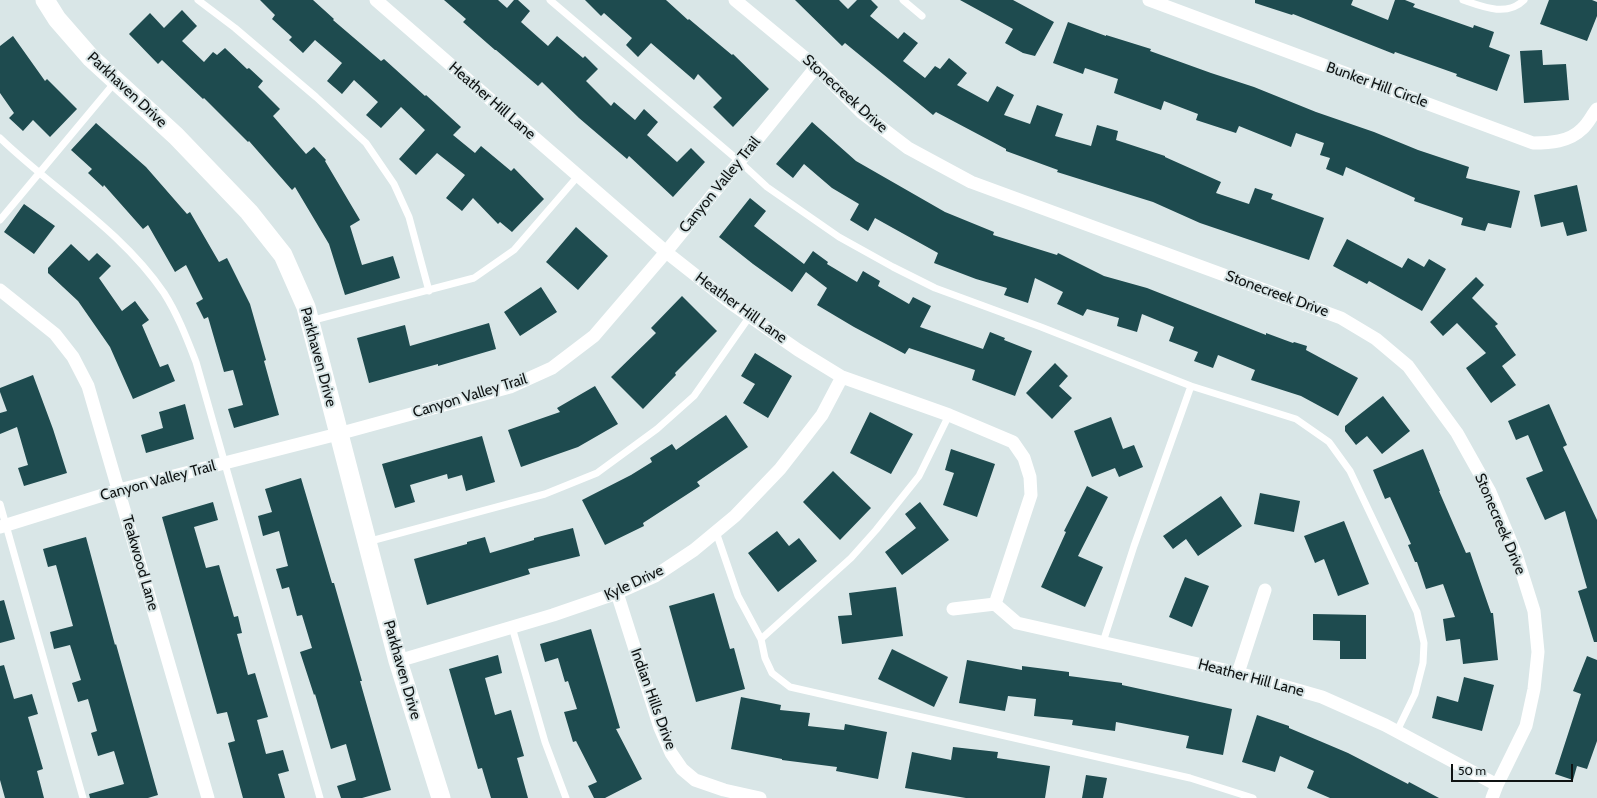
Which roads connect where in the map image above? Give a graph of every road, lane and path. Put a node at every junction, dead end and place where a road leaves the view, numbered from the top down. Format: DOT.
graph roads {
  1 [pos="45,0"];
  2 [pos="198,0"];
  3 [pos="376,0"];
  4 [pos="550,0"];
  5 [pos="735,0"];
  6 [pos="903,0"];
  7 [pos="1149,0"];
  8 [pos="1463,0"];
  9 [pos="1524,0"];
  10 [pos="922,16"];
  11 [pos="816,67"];
  12 [pos="116,81"];
  13 [pos="1597,108"];
  14 [pos="0,138"];
  15 [pos="740,161"];
  16 [pos="39,173"];
  17 [pos="578,176"];
  18 [pos="0,220"];
  19 [pos="666,252"];
  20 [pos="0,290"];
  21 [pos="428,291"];
  22 [pos="750,316"];
  23 [pos="310,321"];
  24 [pos="842,377"];
  25 [pos="1191,386"];
  26 [pos="949,415"];
  27 [pos="338,434"];
  28 [pos="225,463"];
  29 [pos="119,490"];
  30 [pos="0,504"];
  31 [pos="3,526"];
  32 [pos="716,532"];
  33 [pos="367,542"];
  34 [pos="1265,590"];
  35 [pos="617,593"];
  36 [pos="995,604"];
  37 [pos="953,609"];
  38 [pos="512,627"];
  39 [pos="761,638"];
  40 [pos="1103,642"];
  41 [pos="398,661"];
  42 [pos="1238,673"];
  43 [pos="1397,732"];
  44 [pos="1497,786"];
  45 [pos="83,798"];
  46 [pos="208,798"];
  47 [pos="320,798"];
  48 [pos="441,798"];
  49 [pos="566,798"];
  50 [pos="760,798"];
  51 [pos="1253,798"];
  52 [pos="1492,798"];
  1 -- 12 [label="street, Parkhaven Drive"];
  2 -- 21 [label="lane"];
  3 -- 17 [label="street, Heather Hill Lane"];
  4 -- 15 [label="lane"];
  5 -- 11 [label="street, Stonecreek Drive"];
  6 -- 10 [label="lane"];
  7 -- 13 [label="street, Bunker Hill Circle"];
  8 -- 9 [label="lane"];
  11 -- 15 [label="street, Canyon Valley Trail"];
  11 -- 44 [label="street, Stonecreek Drive"];
  12 -- 16 [label="lane"];
  12 -- 23 [label="street, Parkhaven Drive"];
  14 -- 16 [label="lane"];
  15 -- 19 [label="street, Canyon Valley Trail"];
  15 -- 25 [label="lane"];
  16 -- 18 [label="lane"];
  16 -- 28 [label="lane"];
  17 -- 19 [label="street, Heather Hill Lane"];
  17 -- 21 [label="lane"];
  19 -- 22 [label="street, Heather Hill Lane"];
  19 -- 27 [label="street, Canyon Valley Trail"];
  20 -- 29 [label="street, Teakwood Lane"];
  21 -- 23 [label="lane"];
  22 -- 24 [label="street, Heather Hill Lane"];
  22 -- 33 [label="lane"];
  23 -- 27 [label="street, Parkhaven Drive"];
  24 -- 26 [label="street, Heather Hill Lane"];
  24 -- 32 [label="street, Kyle Drive"];
  25 -- 40 [label="lane"];
  25 -- 43 [label="lane"];
  26 -- 36 [label="street, Heather Hill Lane"];
  26 -- 39 [label="lane"];
  27 -- 28 [label="street, Canyon Valley Trail"];
  27 -- 33 [label="street, Parkhaven Drive"];
  28 -- 29 [label="street, Canyon Valley Trail"];
  28 -- 47 [label="lane"];
  29 -- 31 [label="street, Canyon Valley Trail"];
  29 -- 46 [label="street, Teakwood Lane"];
  30 -- 31 [label="lane"];
  31 -- 45 [label="lane"];
  32 -- 35 [label="street, Kyle Drive"];
  32 -- 39 [label="lane"];
  33 -- 41 [label="street, Parkhaven Drive"];
  34 -- 42 [label="street"];
  35 -- 38 [label="street, Kyle Drive"];
  35 -- 50 [label="street, Indian Hills Drive"];
  36 -- 37 [label="street"];
  36 -- 40 [label="street, Heather Hill Lane"];
  38 -- 41 [label="street, Kyle Drive"];
  38 -- 49 [label="lane"];
  39 -- 51 [label="lane"];
  40 -- 42 [label="street, Heather Hill Lane"];
  41 -- 48 [label="street, Parkhaven Drive"];
  42 -- 43 [label="street, Heather Hill Lane"];
  43 -- 44 [label="street, Heather Hill Lane"];
  44 -- 52 [label="street, Stonecreek Drive"];
}
